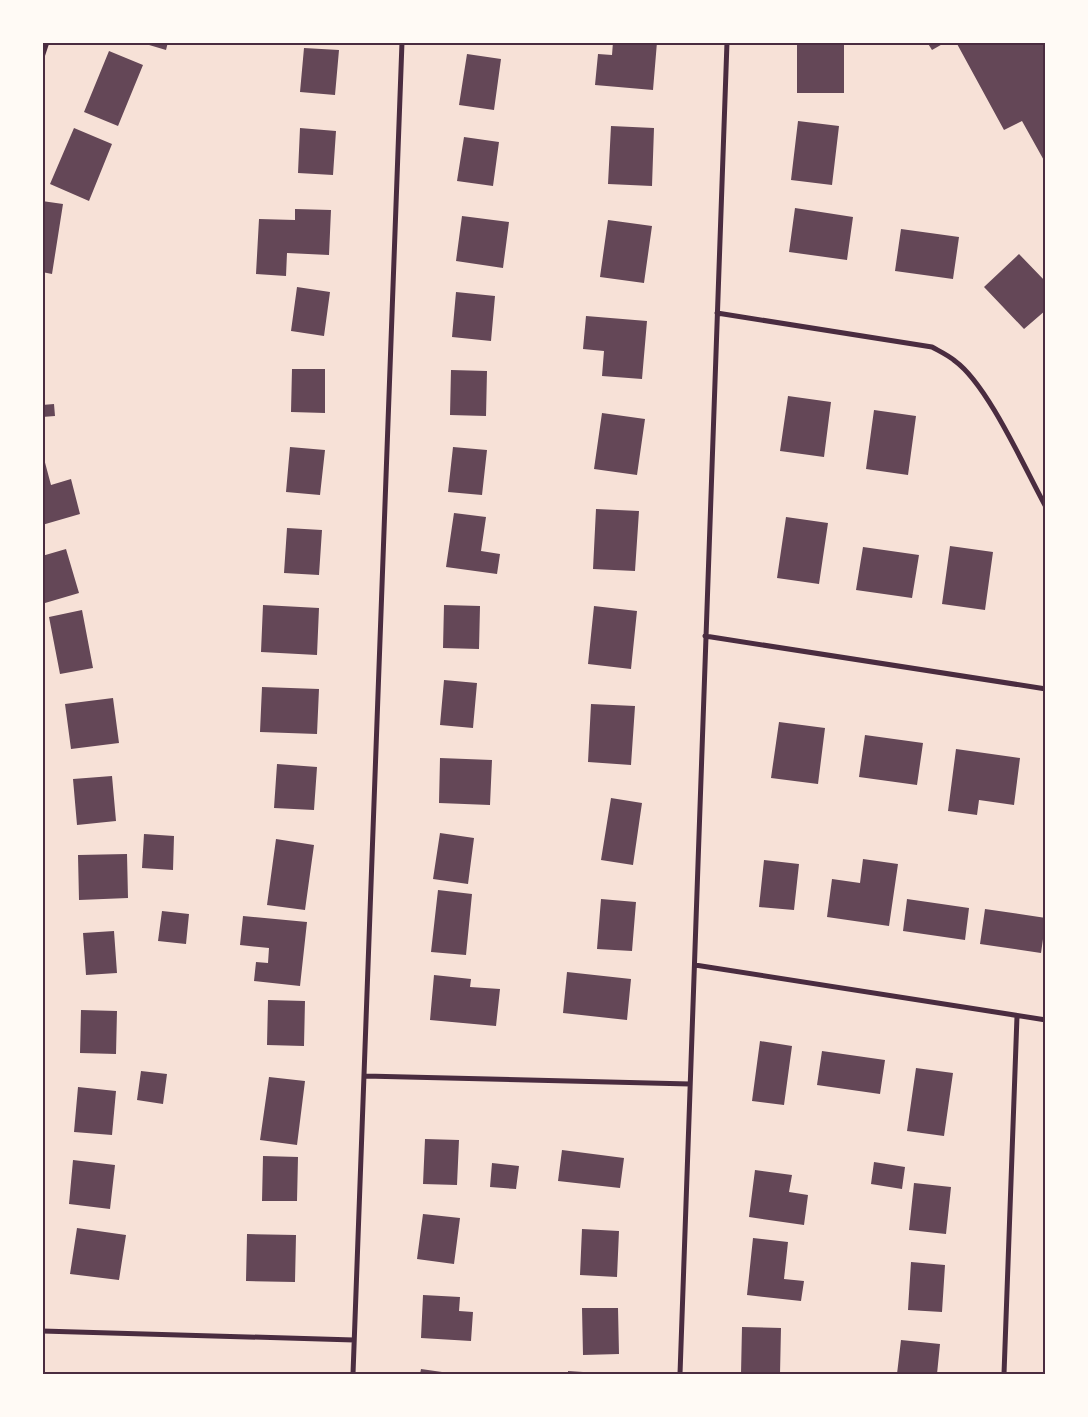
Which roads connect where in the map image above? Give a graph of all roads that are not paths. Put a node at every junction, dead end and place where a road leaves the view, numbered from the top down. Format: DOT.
graph roads {
  1 [pos="47,42"];
  2 [pos="402,42"];
  3 [pos="727,42"];
  4 [pos="42,57"];
  5 [pos="717,313"];
  6 [pos="1046,507"];
  7 [pos="705,636"];
  8 [pos="1046,689"];
  9 [pos="695,965"];
  10 [pos="1017,1016"];
  11 [pos="1046,1020"];
  12 [pos="365,1076"];
  13 [pos="690,1084"];
  14 [pos="42,1331"];
  15 [pos="354,1340"];
  16 [pos="353,1374"];
  17 [pos="680,1374"];
  18 [pos="1004,1374"];
  1 -- 4 [label="street"];
  2 -- 12 [label="street"];
  3 -- 5 [label="street"];
  5 -- 6 [label="street"];
  5 -- 7 [label="street"];
  7 -- 8 [label="street"];
  7 -- 9 [label="street"];
  9 -- 10 [label="street"];
  9 -- 13 [label="street"];
  10 -- 11 [label="street"];
  10 -- 18 [label="street"];
  12 -- 13 [label="street"];
  12 -- 15 [label="street"];
  13 -- 17 [label="street"];
  14 -- 15 [label="street"];
  15 -- 16 [label="street"];
}
